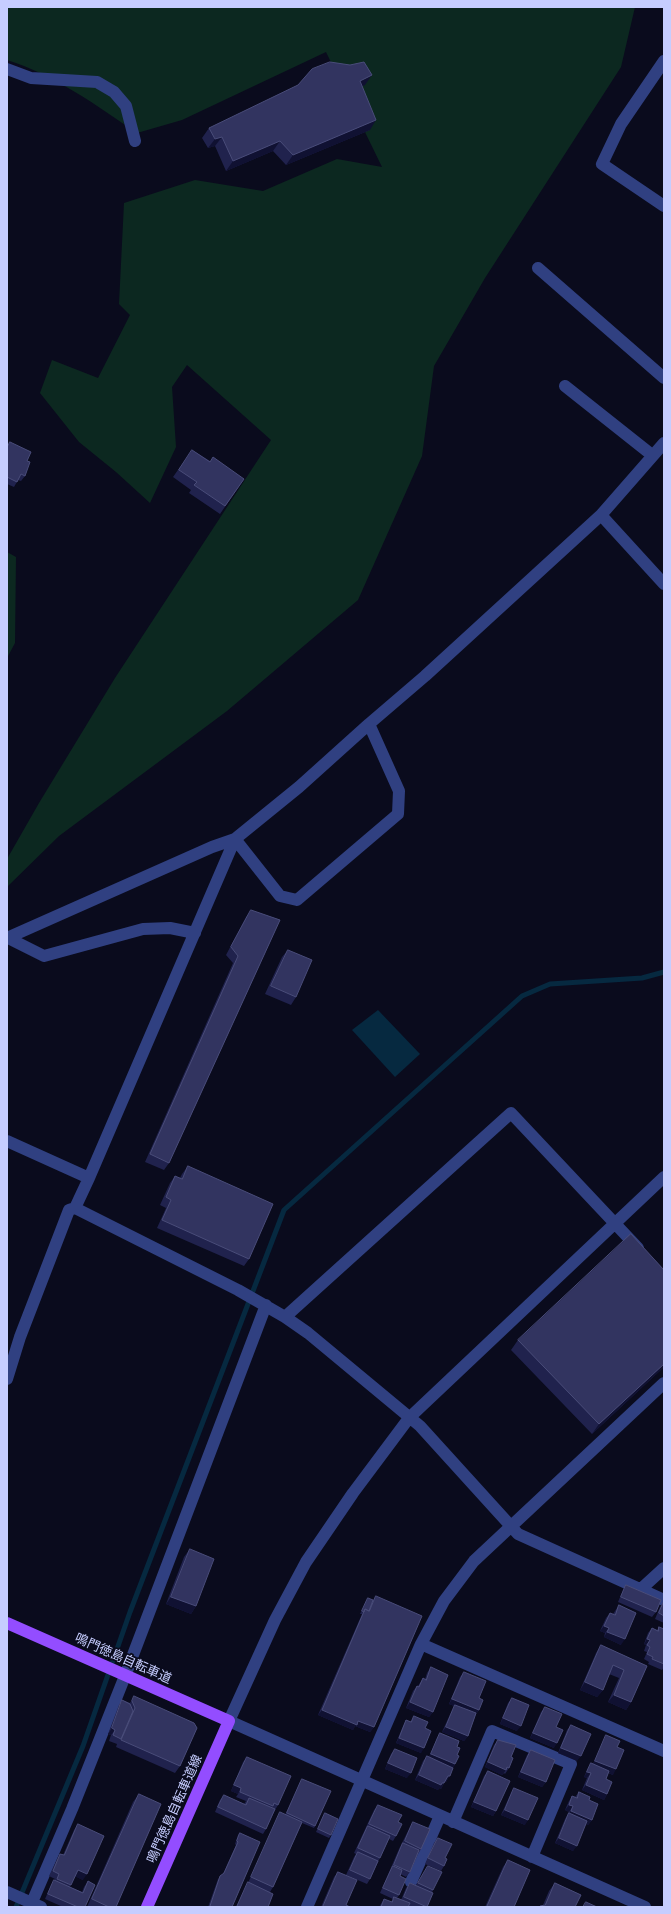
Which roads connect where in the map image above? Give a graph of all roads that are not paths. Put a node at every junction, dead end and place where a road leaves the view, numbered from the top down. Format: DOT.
graph roads {
  1 [pos="664,61"];
  2 [pos="7,68"];
  3 [pos="135,141"];
  4 [pos="664,206"];
  5 [pos="538,268"];
  6 [pos="664,378"];
  7 [pos="565,386"];
  8 [pos="664,443"];
  9 [pos="652,454"];
  10 [pos="601,515"];
  11 [pos="664,584"];
  12 [pos="369,724"];
  13 [pos="236,839"];
  14 [pos="195,933"];
  15 [pos="7,938"];
  16 [pos="7,1141"];
  17 [pos="664,1177"];
  18 [pos="89,1178"];
  19 [pos="75,1208"];
  20 [pos="614,1222"];
  21 [pos="644,1254"];
  22 [pos="263,1304"];
  23 [pos="285,1317"];
  24 [pos="7,1379"];
  25 [pos="664,1382"];
  26 [pos="409,1418"];
  27 [pos="510,1527"];
  28 [pos="664,1568"];
  29 [pos="640,1589"];
  30 [pos="664,1600"];
  31 [pos="7,1623"];
  32 [pos="421,1644"];
  33 [pos="122,1675"];
  34 [pos="229,1721"];
  35 [pos="664,1751"];
  36 [pos="362,1782"];
  37 [pos="440,1816"];
  38 [pos="453,1822"];
  39 [pos="532,1857"];
  40 [pos="410,1882"];
  41 [pos="9,1892"];
  42 [pos="33,1905"];
  43 [pos="146,1907"];
  44 [pos="307,1907"];
  45 [pos="645,1907"];
  1 -- 4 [label="street"];
  2 -- 3 [label="street"];
  5 -- 6 [label="street"];
  7 -- 9 [label="street"];
  8 -- 9 [label="street"];
  9 -- 10 [label="street"];
  10 -- 11 [label="street"];
  10 -- 12 [label="street"];
  12 -- 13 [label="street"];
  12 -- 13 [label="street"];
  13 -- 14 [label="street"];
  13 -- 15 [label="street"];
  14 -- 15 [label="street"];
  14 -- 18 [label="street"];
  16 -- 18 [label="street"];
  17 -- 20 [label="street"];
  18 -- 19 [label="street"];
  19 -- 22 [label="street"];
  19 -- 24 [label="street"];
  20 -- 21 [label="street"];
  20 -- 23 [label="street"];
  20 -- 26 [label="street"];
  22 -- 23 [label="street"];
  22 -- 33 [label="street"];
  23 -- 26 [label="street"];
  25 -- 27 [label="street"];
  26 -- 27 [label="street"];
  26 -- 34 [label="street"];
  27 -- 29 [label="street"];
  27 -- 32 [label="street"];
  28 -- 29 [label="street"];
  29 -- 30 [label="street"];
  31 -- 33 [label="main road, 鳴門徳島自転車道"];
  32 -- 35 [label="street"];
  32 -- 36 [label="street"];
  33 -- 34 [label="main road, 鳴門徳島自転車道"];
  33 -- 42 [label="street"];
  34 -- 36 [label="street"];
  34 -- 43 [label="main road, 鳴門徳島自転車道線"];
  36 -- 37 [label="street"];
  36 -- 44 [label="street"];
  37 -- 38 [label="street"];
  37 -- 40 [label="street"];
  38 -- 39 [label="street"];
  38 -- 39 [label="street"];
  39 -- 45 [label="street"];
  41 -- 42 [label="street"];
}
